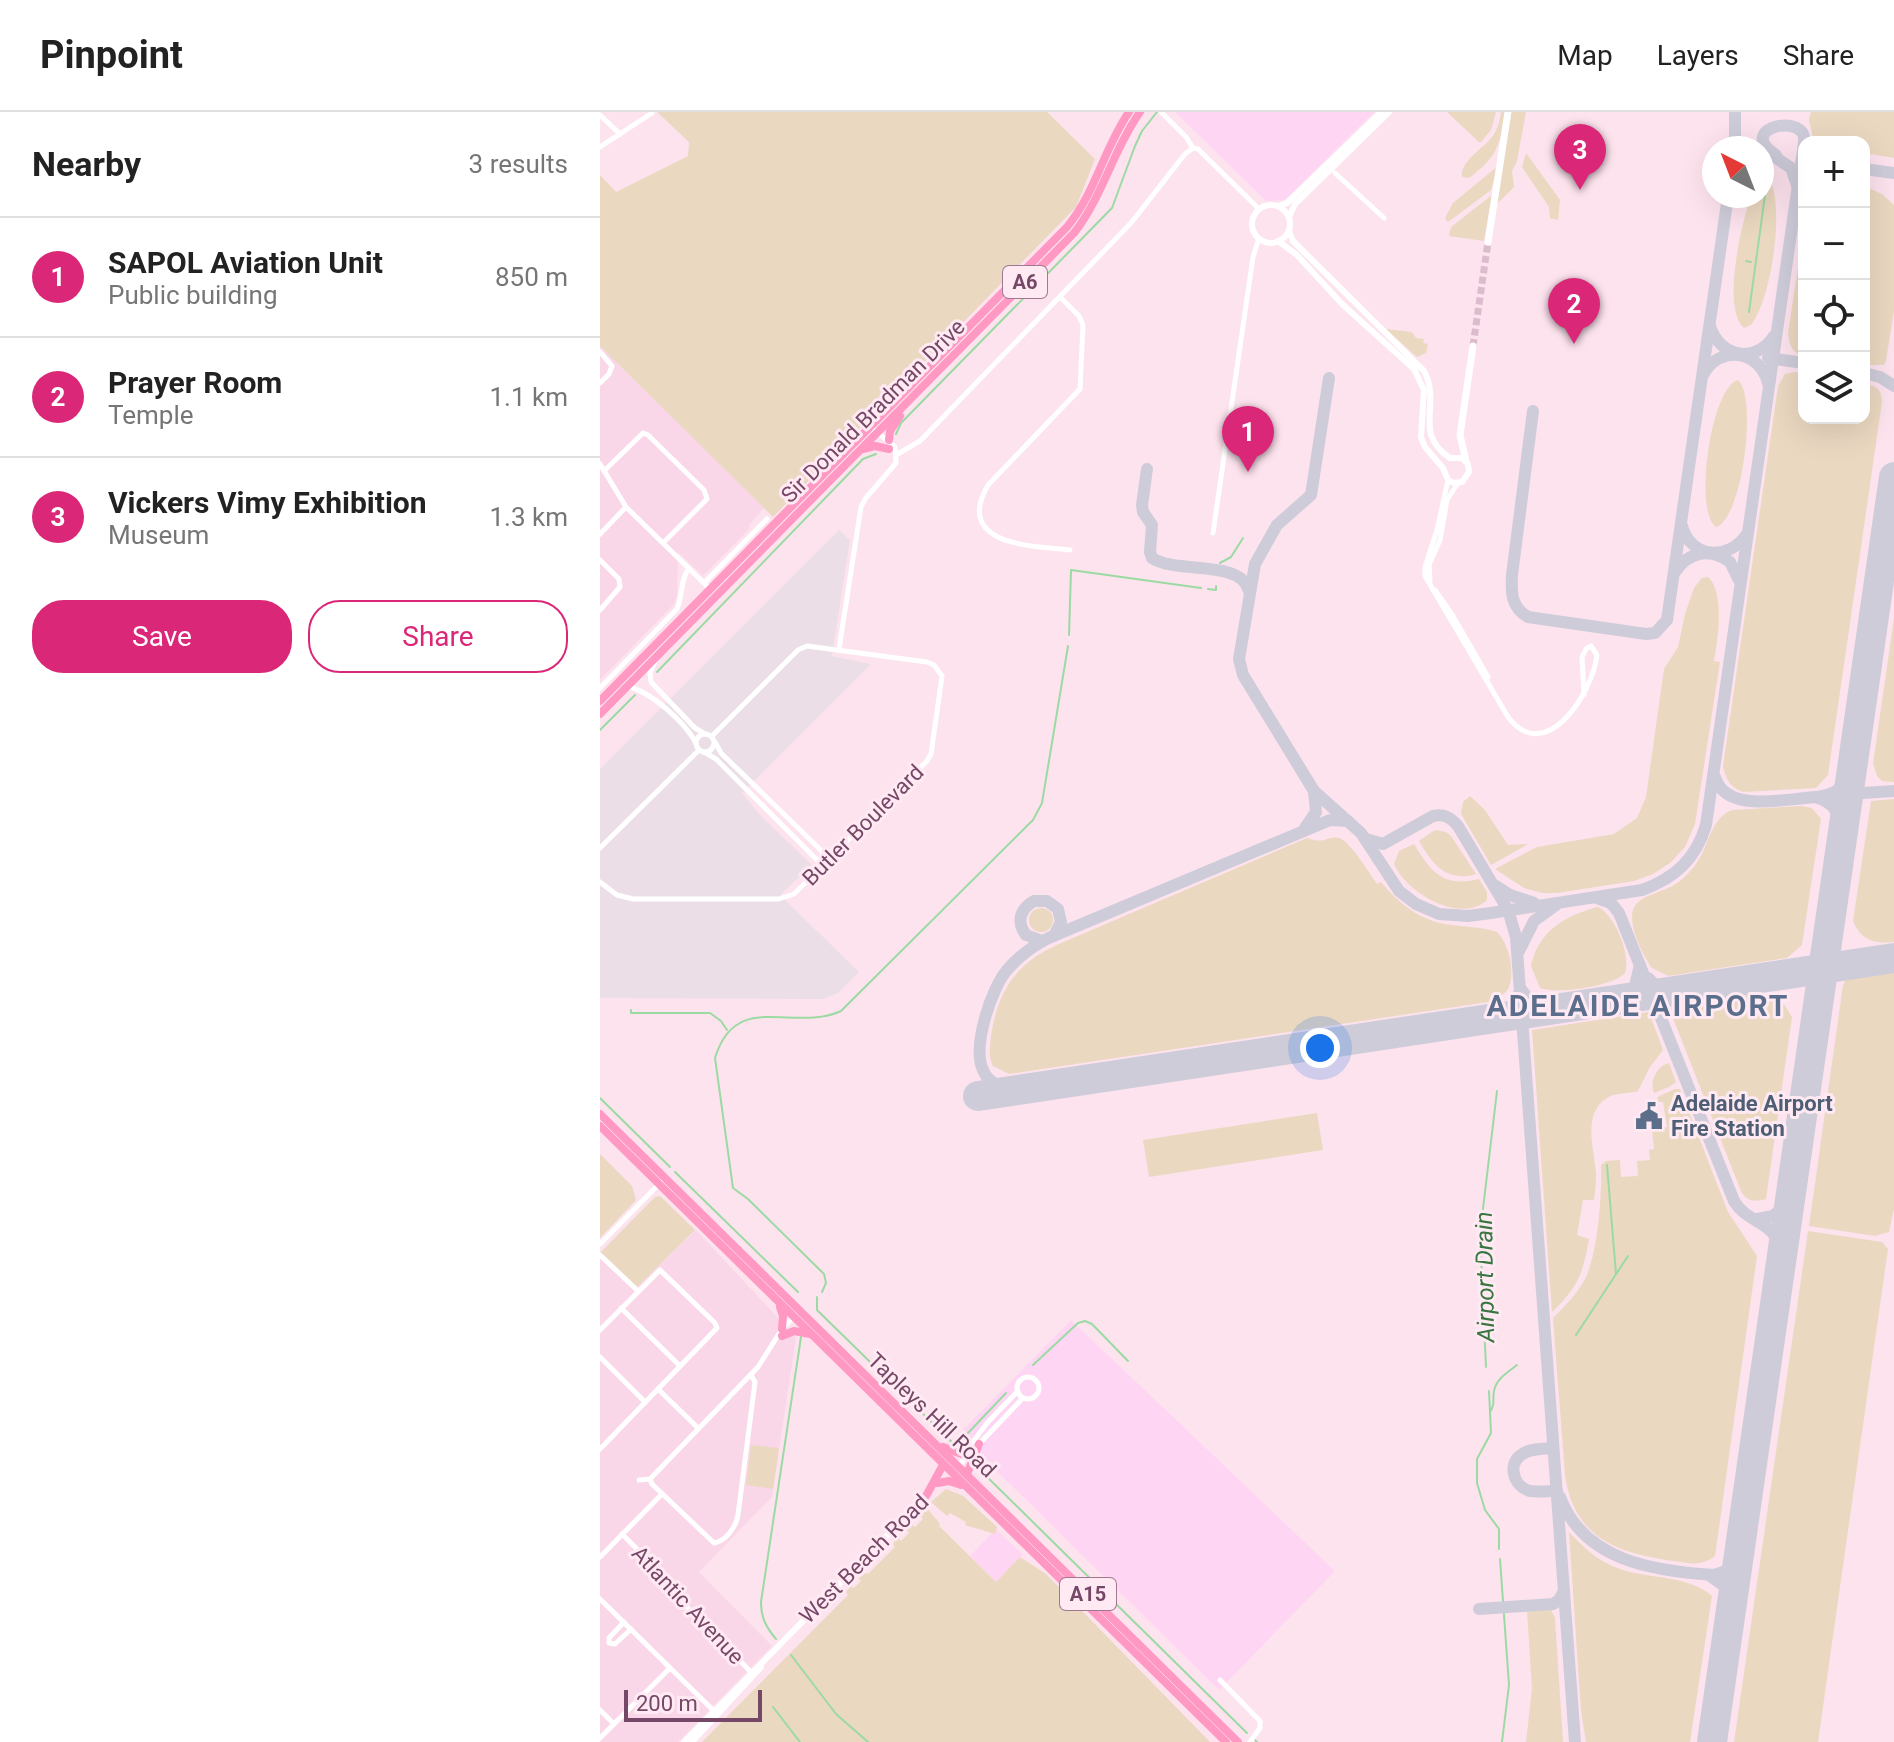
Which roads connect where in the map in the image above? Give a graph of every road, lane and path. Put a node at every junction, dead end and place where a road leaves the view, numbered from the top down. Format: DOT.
graph roads {
  1 [pos="1129,112"];
  2 [pos="1140,112"];
  3 [pos="1161,112"];
  4 [pos="1381,112"];
  5 [pos="1389,112"];
  6 [pos="1508,112"];
  7 [pos="652,113"];
  8 [pos="600,115"];
  9 [pos="620,134"];
  10 [pos="600,147"];
  11 [pos="1193,148"];
  12 [pos="1331,169"];
  13 [pos="1278,206"];
  14 [pos="1259,209"];
  15 [pos="1289,217"];
  16 [pos="1384,218"];
  17 [pos="1289,231"];
  18 [pos="1259,238"];
  19 [pos="1278,241"];
  20 [pos="1488,242"];
  21 [pos="1060,297"];
  22 [pos="1473,346"];
  23 [pos="600,352"];
  24 [pos="600,383"];
  25 [pos="919,390"];
  26 [pos="875,431"];
  27 [pos="891,448"];
  28 [pos="860,451"];
  29 [pos="1450,458"];
  30 [pos="1466,461"];
  31 [pos="600,464"];
  32 [pos="1443,468"];
  33 [pos="604,471"];
  34 [pos="1448,480"];
  35 [pos="1458,483"];
  36 [pos="626,507"];
  37 [pos="767,519"];
  38 [pos="1213,533"];
  39 [pos="600,534"];
  40 [pos="663,543"];
  41 [pos="1070,550"];
  42 [pos="600,560"];
  43 [pos="689,568"];
  44 [pos="707,586"];
  45 [pos="721,590"];
  46 [pos="707,603"];
  47 [pos="600,610"];
  48 [pos="839,649"];
  49 [pos="662,650"];
  50 [pos="627,686"];
  51 [pos="600,688"];
  52 [pos="1493,689"];
  53 [pos="1584,695"];
  54 [pos="600,701"];
  55 [pos="600,714"];
  56 [pos="705,734"];
  57 [pos="713,739"];
  58 [pos="696,743"];
  59 [pos="702,751"];
  60 [pos="600,848"];
  61 [pos="830,859"];
  62 [pos="823,866"];
  63 [pos="600,882"];
  64 [pos="600,1114"];
  65 [pos="600,1126"];
  66 [pos="662,1181"];
  67 [pos="600,1244"];
  68 [pos="600,1255"];
  69 [pos="638,1291"];
  70 [pos="778,1302"];
  71 [pos="621,1308"];
  72 [pos="796,1316"];
  73 [pos="600,1330"];
  74 [pos="782,1332"];
  75 [pos="811,1334"];
  76 [pos="600,1357"];
  77 [pos="680,1366"];
  78 [pos="751,1375"];
  79 [pos="658,1389"];
  80 [pos="1018,1391"];
  81 [pos="1023,1398"];
  82 [pos="645,1402"];
  83 [pos="698,1428"];
  84 [pos="600,1436"];
  85 [pos="932,1441"];
  86 [pos="606,1442"];
  87 [pos="979,1444"];
  88 [pos="600,1449"];
  89 [pos="964,1455"];
  90 [pos="957,1465"];
  91 [pos="946,1468"];
  92 [pos="967,1474"];
  93 [pos="650,1479"];
  94 [pos="639,1480"];
  95 [pos="938,1483"];
  96 [pos="965,1487"];
  97 [pos="662,1494"];
  98 [pos="926,1496"];
  99 [pos="622,1534"];
  100 [pos="600,1557"];
  101 [pos="600,1599"];
  102 [pos="624,1622"];
  103 [pos="631,1629"];
  104 [pos="670,1667"];
  105 [pos="753,1674"];
  106 [pos="1220,1680"];
  107 [pos="600,1710"];
  108 [pos="716,1713"];
  109 [pos="614,1724"];
  110 [pos="600,1738"];
  111 [pos="1246,1741"];
  112 [pos="684,1742"];
  113 [pos="692,1742"];
  114 [pos="1226,1742"];
  1 -- 26 [label="main road, Sir Donald Bradman Drive / A6"];
  2 -- 25 [label="main road, Sir Donald Bradman Drive / A6"];
  3 -- 11 [label="street"];
  4 -- 13 [label="street"];
  5 -- 12 [label="street"];
  6 -- 20 [label="main road"];
  7 -- 9 [label="street"];
  8 -- 9 [label="street"];
  9 -- 10 [label="street"];
  11 -- 14 [label="street"];
  11 -- 21 [label="street"];
  12 -- 15 [label="street"];
  12 -- 16 [label="street"];
  13 -- 14 [label="street"];
  13 -- 15 [label="street"];
  14 -- 18 [label="street"];
  15 -- 17 [label="street"];
  17 -- 19 [label="street"];
  17 -- 29 [label="street"];
  18 -- 19 [label="street"];
  18 -- 38 [label="street"];
  19 -- 32 [label="street"];
  21 -- 27 [label="street"];
  21 -- 41 [label="street"];
  22 -- 30 [label="main road"];
  23 -- 24 [label="street"];
  25 -- 26 [label="main road, Sir Donald Bradman Drive / A6"];
  25 -- 27 [label="main road"];
  26 -- 27 [label="street"];
  26 -- 28 [label="main road, Sir Donald Bradman Drive / A6"];
  26 -- 44 [label="main road, Sir Donald Bradman Drive / A6"];
  27 -- 28 [label="main road"];
  27 -- 48 [label="street"];
  28 -- 45 [label="main road, Sir Donald Bradman Drive / A6"];
  29 -- 30 [label="street"];
  29 -- 32 [label="street"];
  30 -- 35 [label="street"];
  31 -- 33 [label="street"];
  32 -- 34 [label="street"];
  33 -- 36 [label="street"];
  33 -- 40 [label="street"];
  34 -- 35 [label="street"];
  34 -- 52 [label="street"];
  35 -- 52 [label="street"];
  36 -- 39 [label="street"];
  36 -- 40 [label="street"];
  37 -- 44 [label="street, Sir Donald Bradman Drive"];
  40 -- 43 [label="street"];
  42 -- 47 [label="street"];
  43 -- 44 [label="street"];
  43 -- 51 [label="street"];
  44 -- 45 [label="main road"];
  44 -- 46 [label="main road"];
  44 -- 54 [label="main road, Sir Donald Bradman Drive / A6"];
  45 -- 46 [label="main road, Sir Donald Bradman Drive / A6"];
  46 -- 49 [label="main road, Sir Donald Bradman Drive / A6"];
  48 -- 57 [label="street, Butler Boulevard"];
  48 -- 61 [label="street, Butler Boulevard"];
  49 -- 50 [label="main road, Sir Donald Bradman Drive / A6"];
  49 -- 56 [label="street"];
  50 -- 55 [label="main road, Sir Donald Bradman Drive / A6"];
  50 -- 58 [label="street"];
  52 -- 53 [label="street"];
  53 -- 53 [label="street"];
  56 -- 57 [label="street"];
  56 -- 58 [label="street"];
  57 -- 59 [label="street"];
  57 -- 61 [label="street"];
  58 -- 59 [label="street"];
  59 -- 60 [label="street"];
  59 -- 62 [label="street"];
  61 -- 62 [label="street, Butler Boulevard"];
  62 -- 63 [label="street, Butler Boulevard"];
  64 -- 66 [label="main road, Tapleys Hill Road / A15"];
  65 -- 66 [label="main road, Tapleys Hill Road / A15"];
  66 -- 67 [label="street"];
  66 -- 70 [label="main road, Tapleys Hill Road / A15"];
  66 -- 72 [label="main road, Tapleys Hill Road / A15"];
  68 -- 69 [label="street"];
  69 -- 71 [label="street"];
  69 -- 77 [label="street"];
  70 -- 72 [label="main road, Tapleys Hill Road / A15"];
  70 -- 74 [label="main road"];
  71 -- 73 [label="street"];
  71 -- 77 [label="street"];
  72 -- 74 [label="street"];
  72 -- 75 [label="main road, Tapleys Hill Road / A15"];
  72 -- 85 [label="main road, Tapleys Hill Road / A15"];
  74 -- 75 [label="main road"];
  74 -- 78 [label="street"];
  75 -- 91 [label="main road, Tapleys Hill Road / A15"];
  76 -- 82 [label="street"];
  77 -- 79 [label="street"];
  78 -- 83 [label="street"];
  78 -- 97 [label="street"];
  79 -- 82 [label="street"];
  79 -- 83 [label="street"];
  80 -- 81 [label="street"];
  80 -- 81 [label="street"];
  80 -- 89 [label="street"];
  81 -- 87 [label="street"];
  82 -- 86 [label="street"];
  83 -- 93 [label="street"];
  84 -- 86 [label="street"];
  85 -- 89 [label="main road"];
  85 -- 90 [label="main road, Tapleys Hill Road / A15"];
  86 -- 88 [label="street"];
  87 -- 90 [label="street"];
  87 -- 92 [label="main road"];
  89 -- 90 [label="street"];
  90 -- 91 [label="street"];
  90 -- 92 [label="main road, Tapleys Hill Road / A15"];
  91 -- 95 [label="street, West Beach Road"];
  91 -- 96 [label="main road, Tapleys Hill Road / A15"];
  91 -- 98 [label="main road"];
  92 -- 111 [label="main road, Tapleys Hill Road / A15"];
  93 -- 94 [label="street"];
  93 -- 97 [label="street"];
  95 -- 96 [label="main road"];
  95 -- 98 [label="street, West Beach Road"];
  96 -- 114 [label="main road, Tapleys Hill Road / A15"];
  97 -- 99 [label="street"];
  98 -- 105 [label="street, West Beach Road"];
  99 -- 100 [label="street"];
  99 -- 105 [label="street, Atlantic Avenue"];
  101 -- 102 [label="street"];
  102 -- 103 [label="street"];
  102 -- 103 [label="street"];
  103 -- 104 [label="street"];
  104 -- 108 [label="street"];
  104 -- 109 [label="street"];
  105 -- 108 [label="street, West Beach Road"];
  106 -- 111 [label="street"];
  107 -- 109 [label="street"];
  108 -- 112 [label="street, West Beach Road"];
  108 -- 113 [label="street, West Beach Road"];
  109 -- 110 [label="street"];
}
